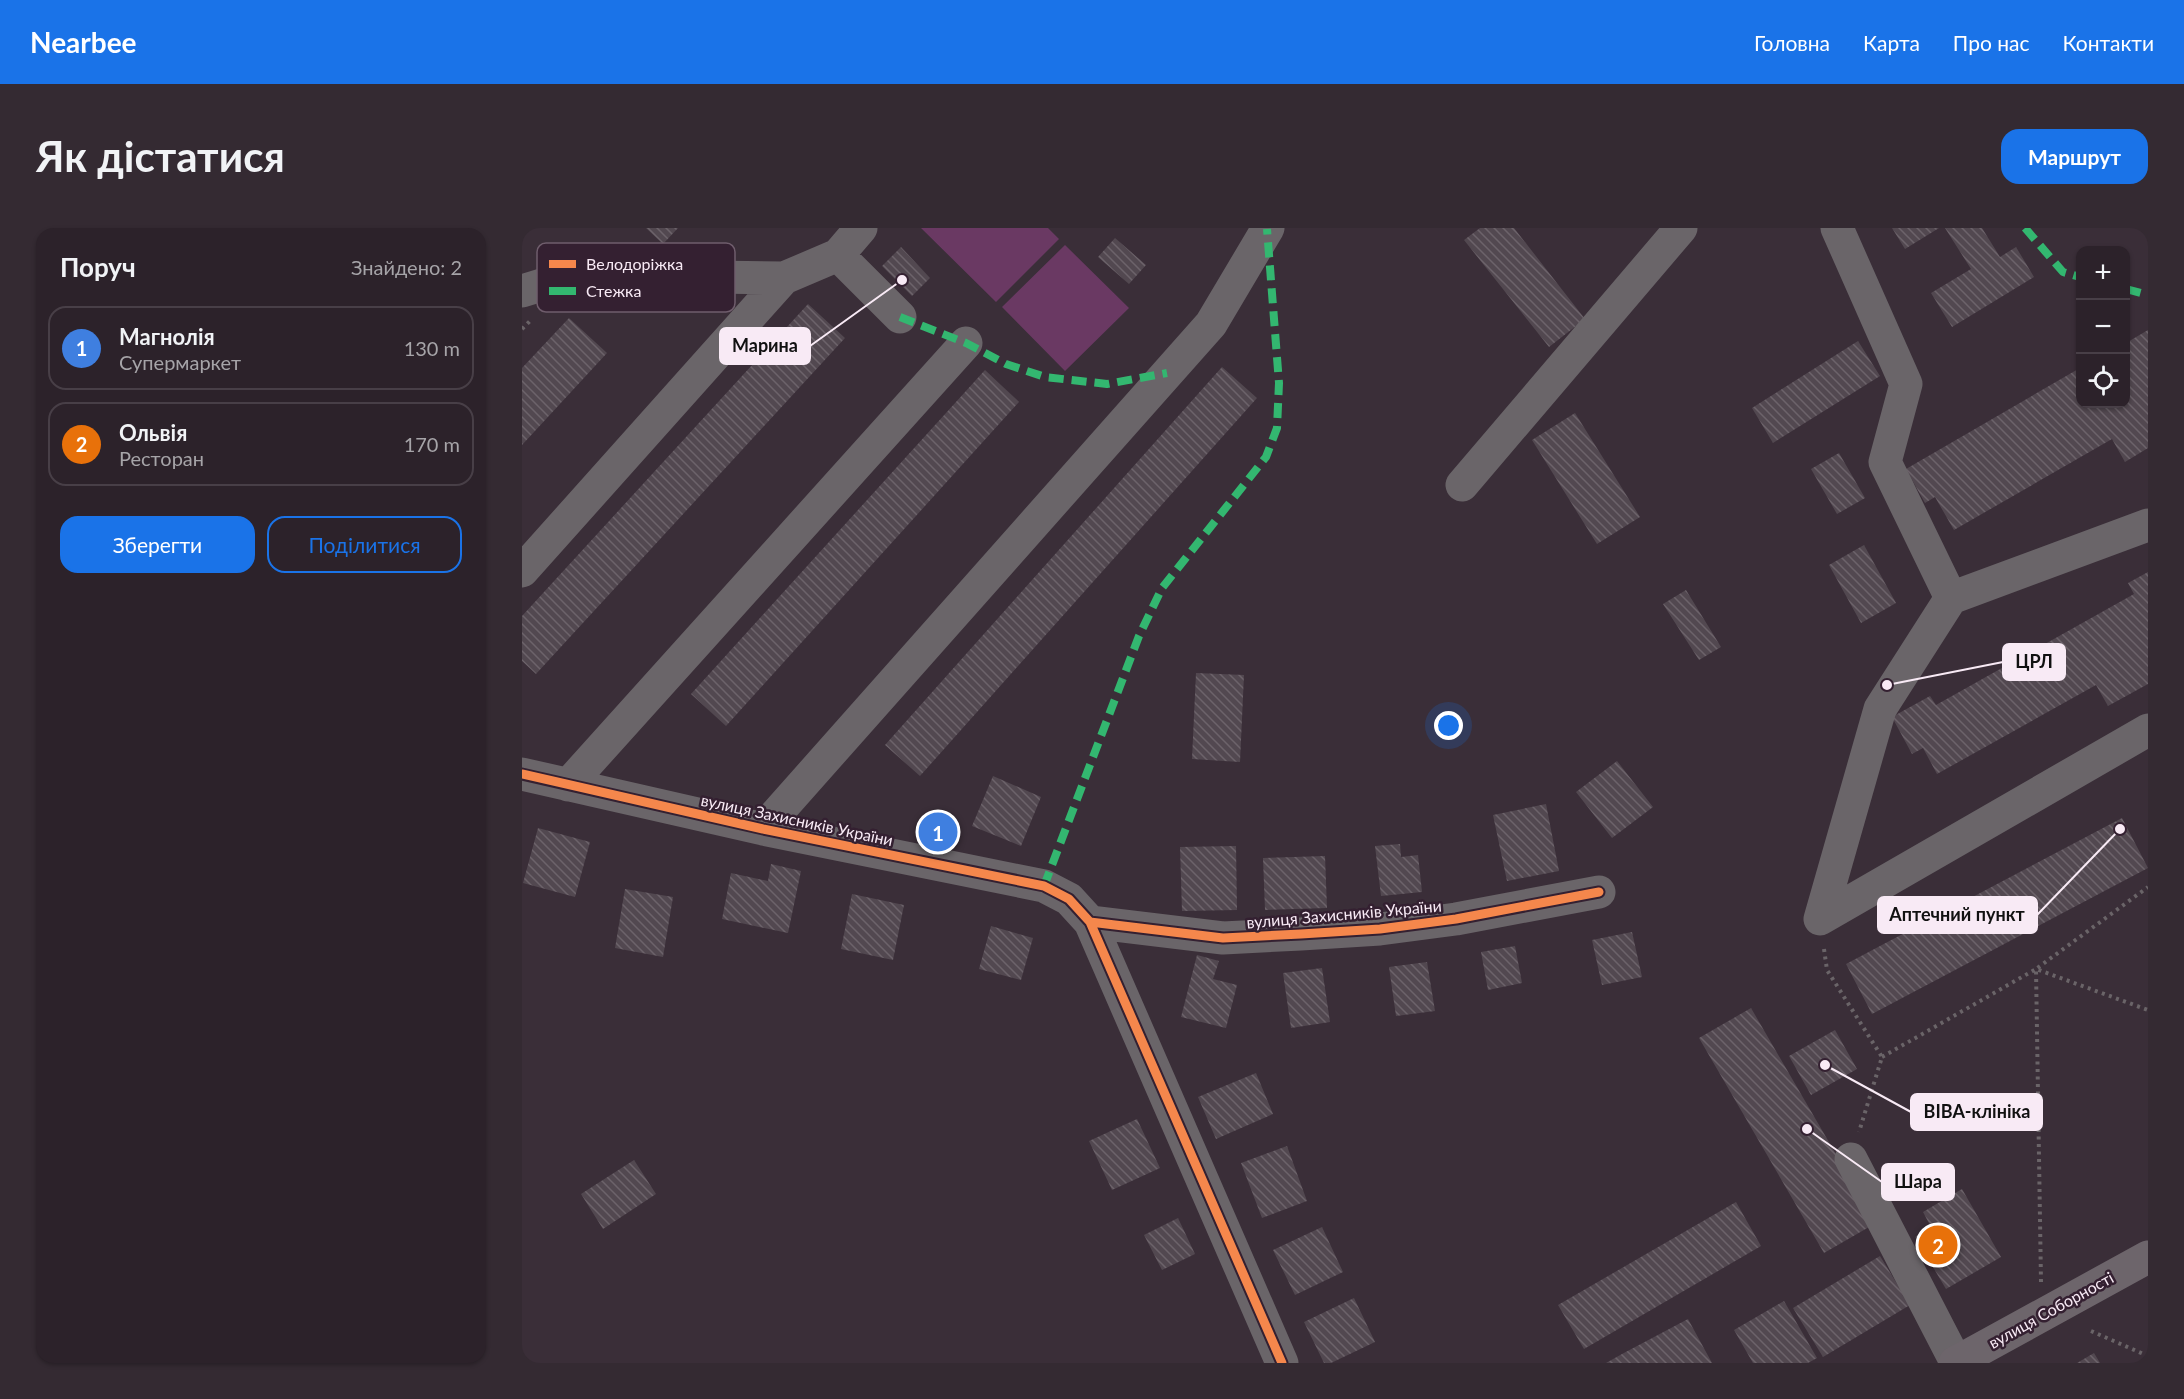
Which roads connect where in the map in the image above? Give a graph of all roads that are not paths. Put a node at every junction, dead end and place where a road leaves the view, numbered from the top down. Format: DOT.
graph roads {
  1 [pos="861,228"];
  2 [pos="1268,228"];
  3 [pos="1682,228"];
  4 [pos="1837,228"];
  5 [pos="838,255"];
  6 [pos="735,277"];
  7 [pos="784,278"];
  8 [pos="537,286"];
  9 [pos="522,291"];
  10 [pos="900,317"];
  11 [pos="966,343"];
  12 [pos="1462,484"];
  13 [pos="2148,525"];
  14 [pos="522,571"];
  15 [pos="1951,598"];
  16 [pos="2148,730"];
  17 [pos="522,774"];
  18 [pos="568,785"];
  19 [pos="763,828"];
  20 [pos="1599,892"];
  21 [pos="1090,922"];
  22 [pos="1851,1159"];
  23 [pos="2148,1257"];
  24 [pos="1282,1363"];
  25 [pos="1955,1363"];
  1 -- 5 [label="street"];
  2 -- 19 [label="street"];
  3 -- 12 [label="street"];
  4 -- 15 [label="street"];
  5 -- 7 [label="street"];
  5 -- 10 [label="street"];
  6 -- 7 [label="street"];
  7 -- 14 [label="street"];
  8 -- 9 [label="street"];
  11 -- 18 [label="street"];
  13 -- 15 [label="street"];
  15 -- 16 [label="street"];
  17 -- 18 [label="street, вулиця Захисників України"];
  18 -- 19 [label="street, вулиця Захисників України"];
  19 -- 21 [label="street, вулиця Захисників України"];
  20 -- 21 [label="street, вулиця Захисників України"];
  21 -- 24 [label="street, вулиця Захисників України"];
  22 -- 25 [label="street"];
  23 -- 25 [label="main road, вулиця Соборності"];
}
